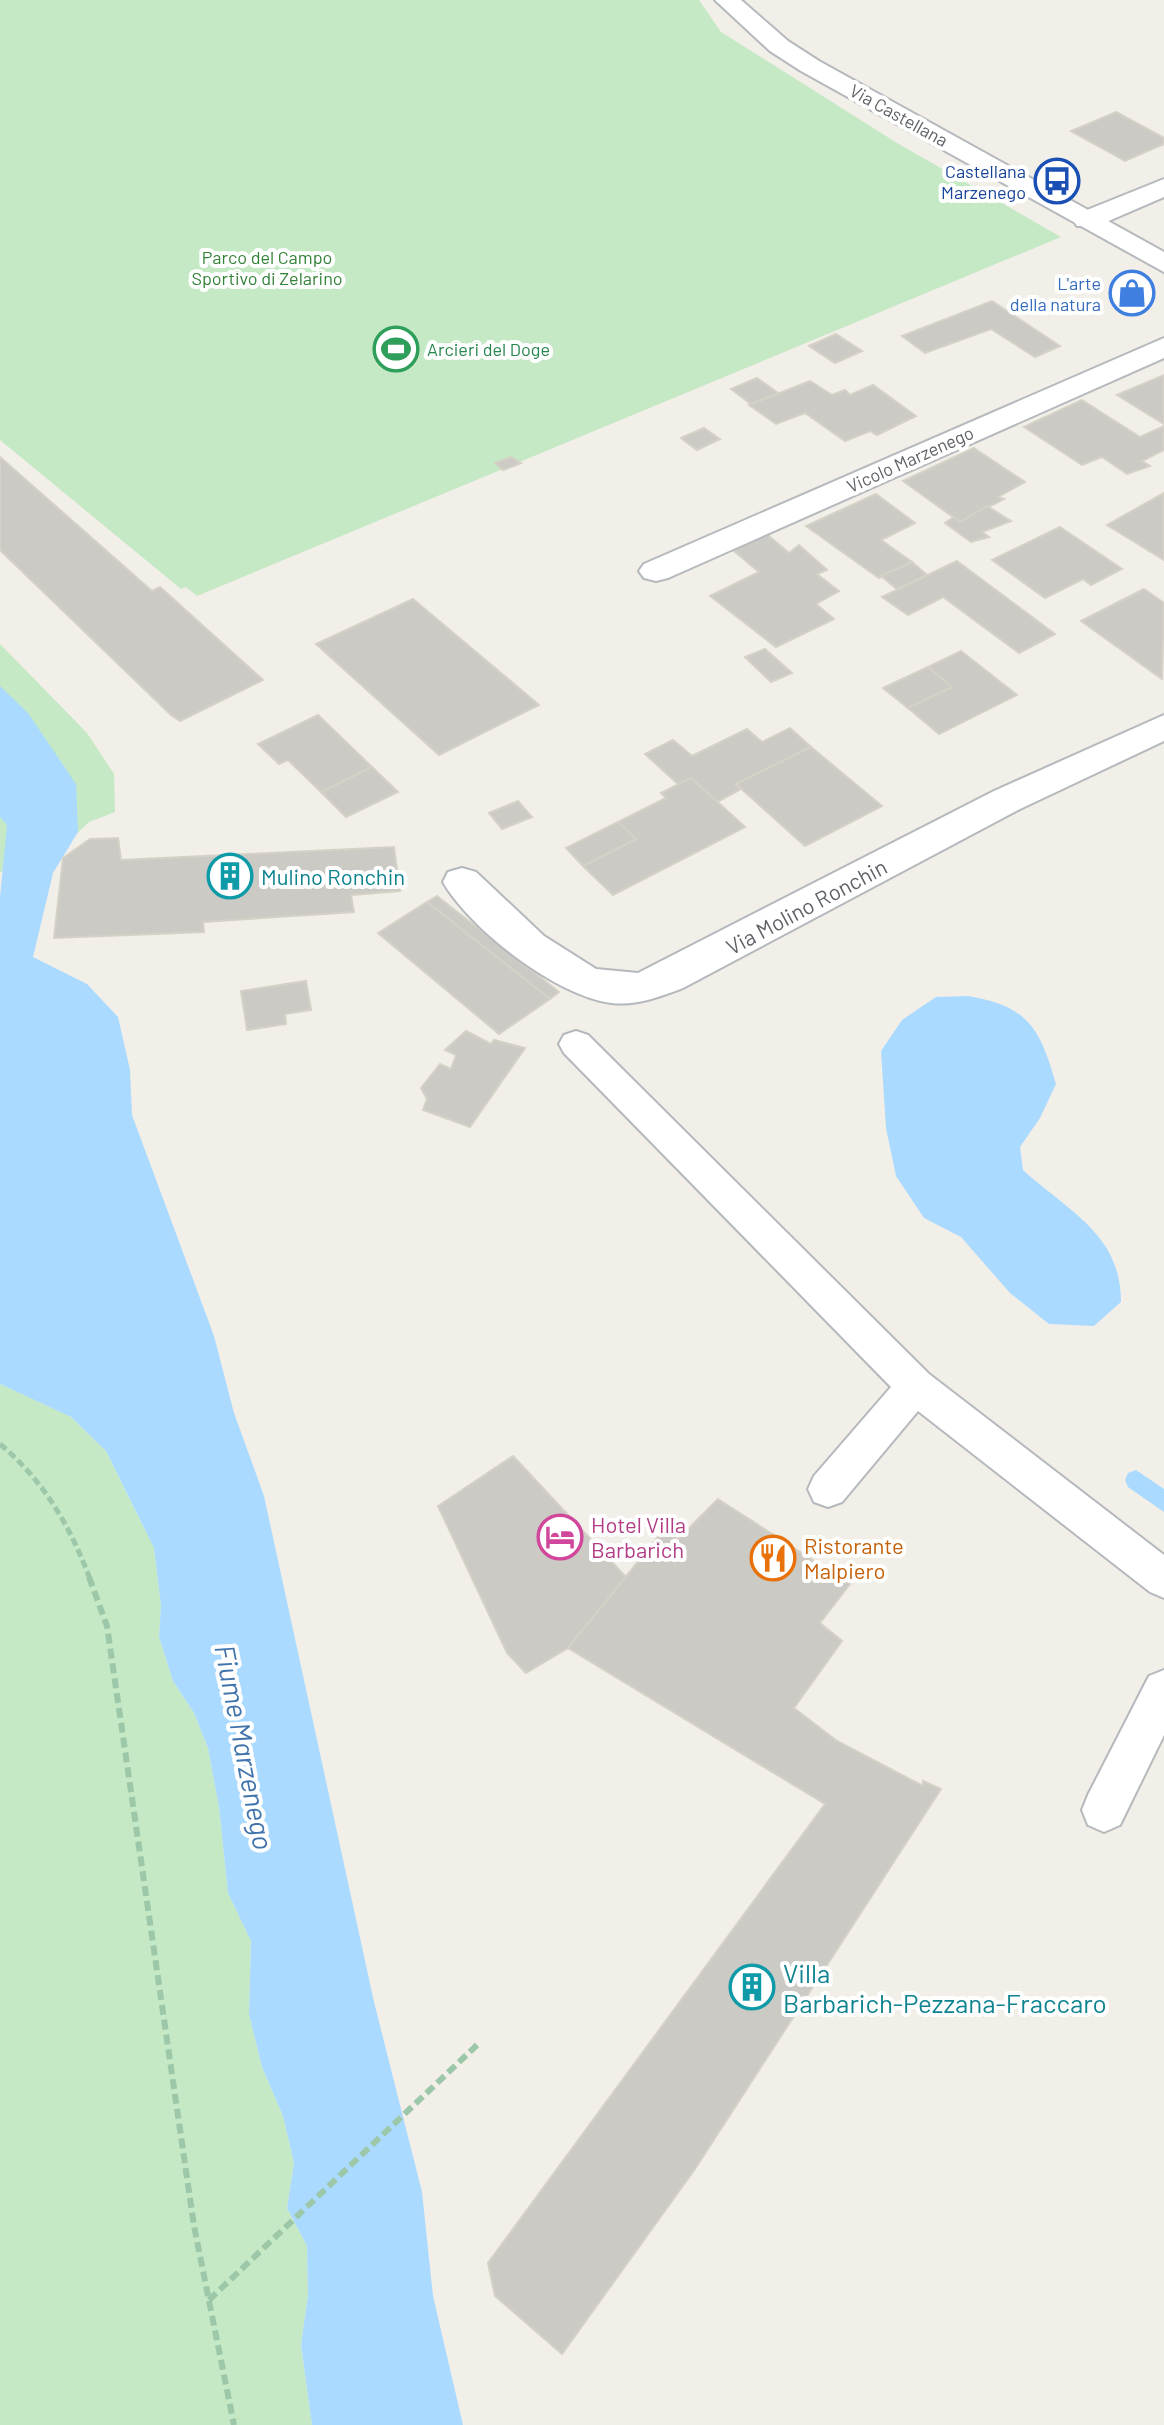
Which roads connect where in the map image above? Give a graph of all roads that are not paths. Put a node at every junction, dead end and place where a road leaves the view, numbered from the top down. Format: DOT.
graph roads {
  1 [pos="727,0"];
  2 [pos="1164,187"];
  3 [pos="1087,220"];
  4 [pos="1164,264"];
  5 [pos="1164,347"];
  6 [pos="656,571"];
  7 [pos="1164,727"];
  8 [pos="462,882"];
  9 [pos="576,1044"];
  10 [pos="915,1386"];
  11 [pos="828,1489"];
  12 [pos="1164,1579"];
  13 [pos="1164,1690"];
  14 [pos="1104,1810"];
  1 -- 3 [label="street, Via Castellana"];
  2 -- 3 [label="street"];
  3 -- 4 [label="street, Via Castellana"];
  5 -- 6 [label="street, Vicolo Marzenego"];
  7 -- 8 [label="street, Via Molino Ronchin"];
  9 -- 10 [label="lane"];
  10 -- 11 [label="lane"];
  10 -- 12 [label="lane"];
  13 -- 14 [label="lane"];
}
